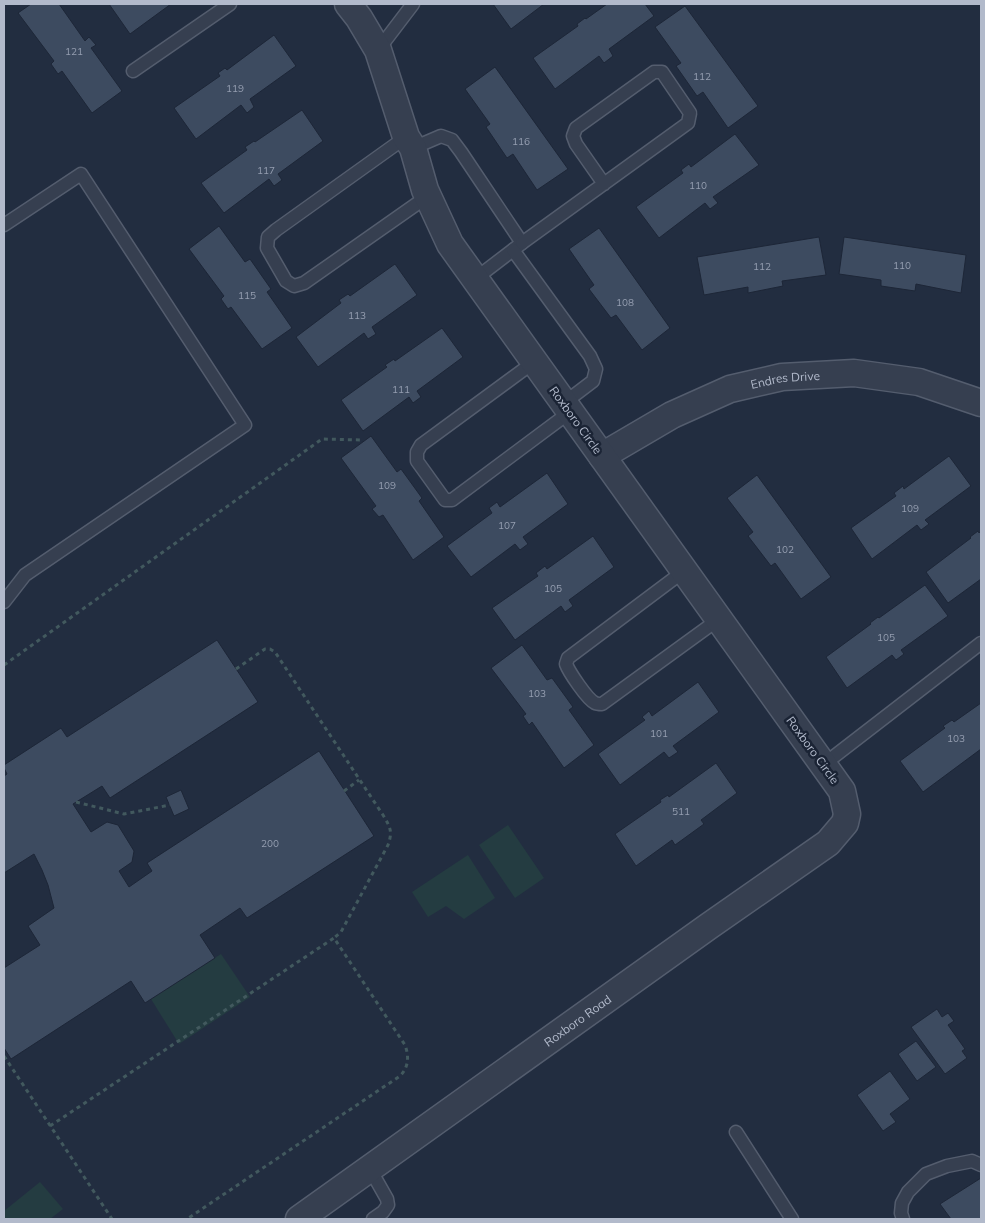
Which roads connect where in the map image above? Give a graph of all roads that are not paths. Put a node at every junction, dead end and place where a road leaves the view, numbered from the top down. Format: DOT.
graph roads {
  1 [pos="230,4"];
  2 [pos="348,4"];
  3 [pos="413,4"];
  4 [pos="378,50"];
  5 [pos="133,71"];
  6 [pos="409,142"];
  7 [pos="604,184"];
  8 [pos="428,196"];
  9 [pos="4,225"];
  10 [pos="518,246"];
  11 [pos="475,279"];
  12 [pos="534,362"];
  13 [pos="981,403"];
  14 [pos="567,408"];
  15 [pos="602,456"];
  16 [pos="684,571"];
  17 [pos="4,602"];
  18 [pos="719,618"];
  19 [pos="981,643"];
  20 [pos="823,765"];
  21 [pos="847,814"];
  22 [pos="736,1132"];
  23 [pos="981,1165"];
  24 [pos="370,1169"];
  25 [pos="299,1219"];
  26 [pos="373,1219"];
  27 [pos="792,1219"];
  28 [pos="903,1219"];
  1 -- 5 [label="lane"];
  2 -- 4 [label="street, Roxboro Circle"];
  3 -- 4 [label="lane"];
  4 -- 6 [label="street, Roxboro Circle"];
  6 -- 8 [label="street, Roxboro Circle"];
  6 -- 8 [label="lane"];
  6 -- 10 [label="lane"];
  7 -- 7 [label="lane"];
  7 -- 10 [label="lane"];
  8 -- 11 [label="street, Roxboro Circle"];
  9 -- 17 [label="lane"];
  10 -- 11 [label="lane"];
  10 -- 14 [label="lane"];
  11 -- 12 [label="street, Roxboro Circle"];
  12 -- 14 [label="street, Roxboro Circle"];
  12 -- 14 [label="lane"];
  13 -- 15 [label="street, Endres Drive"];
  14 -- 15 [label="street, Roxboro Circle"];
  15 -- 16 [label="street, Roxboro Circle"];
  16 -- 18 [label="street, Roxboro Circle"];
  16 -- 18 [label="lane"];
  18 -- 20 [label="street, Roxboro Circle"];
  19 -- 20 [label="lane"];
  20 -- 21 [label="street, Roxboro Circle"];
  21 -- 24 [label="street, Roxboro Road"];
  22 -- 27 [label="lane"];
  23 -- 28 [label="lane"];
  24 -- 25 [label="street, Roxboro Road"];
  24 -- 26 [label="lane"];
}
